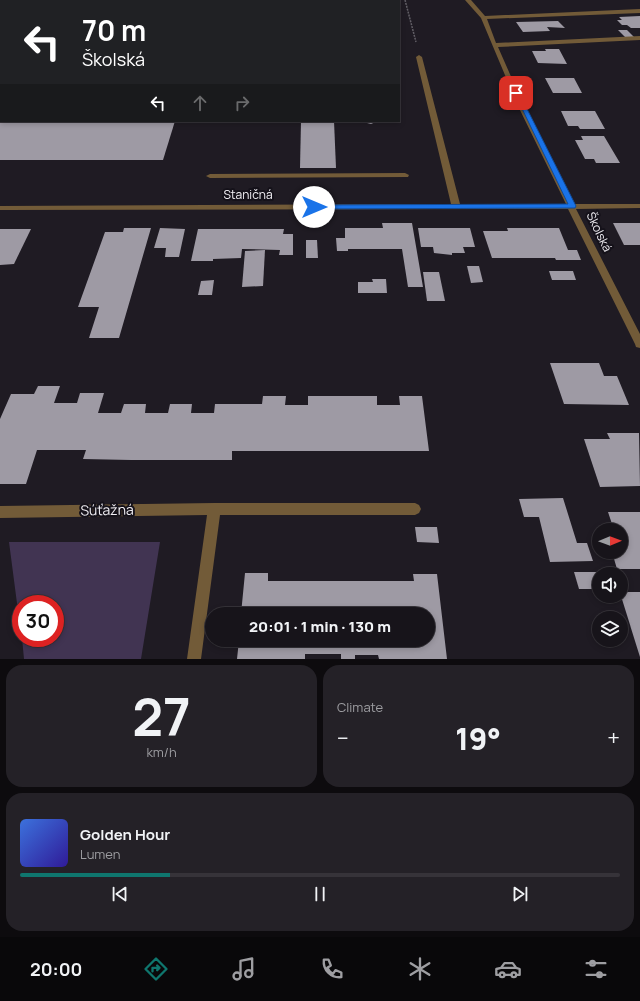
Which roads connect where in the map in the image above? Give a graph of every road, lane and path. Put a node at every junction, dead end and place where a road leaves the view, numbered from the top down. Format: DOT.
graph roads {
  1 [pos="405,0"];
  2 [pos="468,0"];
  3 [pos="640,11"];
  4 [pos="484,18"];
  5 [pos="640,38"];
  6 [pos="494,45"];
  7 [pos="420,56"];
  8 [pos="405,175"];
  9 [pos="210,176"];
  10 [pos="456,206"];
  11 [pos="573,206"];
  12 [pos="640,206"];
  13 [pos="0,208"];
  14 [pos="640,344"];
  15 [pos="214,509"];
  16 [pos="415,509"];
  17 [pos="0,512"];
  18 [pos="194,659"];
  1 -- 7 [label="path"];
  2 -- 4 [label="street, Školská"];
  3 -- 4 [label="street"];
  4 -- 6 [label="street, Školská"];
  5 -- 6 [label="street"];
  6 -- 11 [label="street, Školská"];
  7 -- 10 [label="street"];
  8 -- 9 [label="street"];
  10 -- 11 [label="street, Staničná"];
  10 -- 13 [label="street, Staničná"];
  11 -- 12 [label="street, Staničná"];
  11 -- 14 [label="street, Školská"];
  15 -- 16 [label="street, Súťažná"];
  15 -- 17 [label="street, Súťažná"];
  15 -- 18 [label="street"];
}
